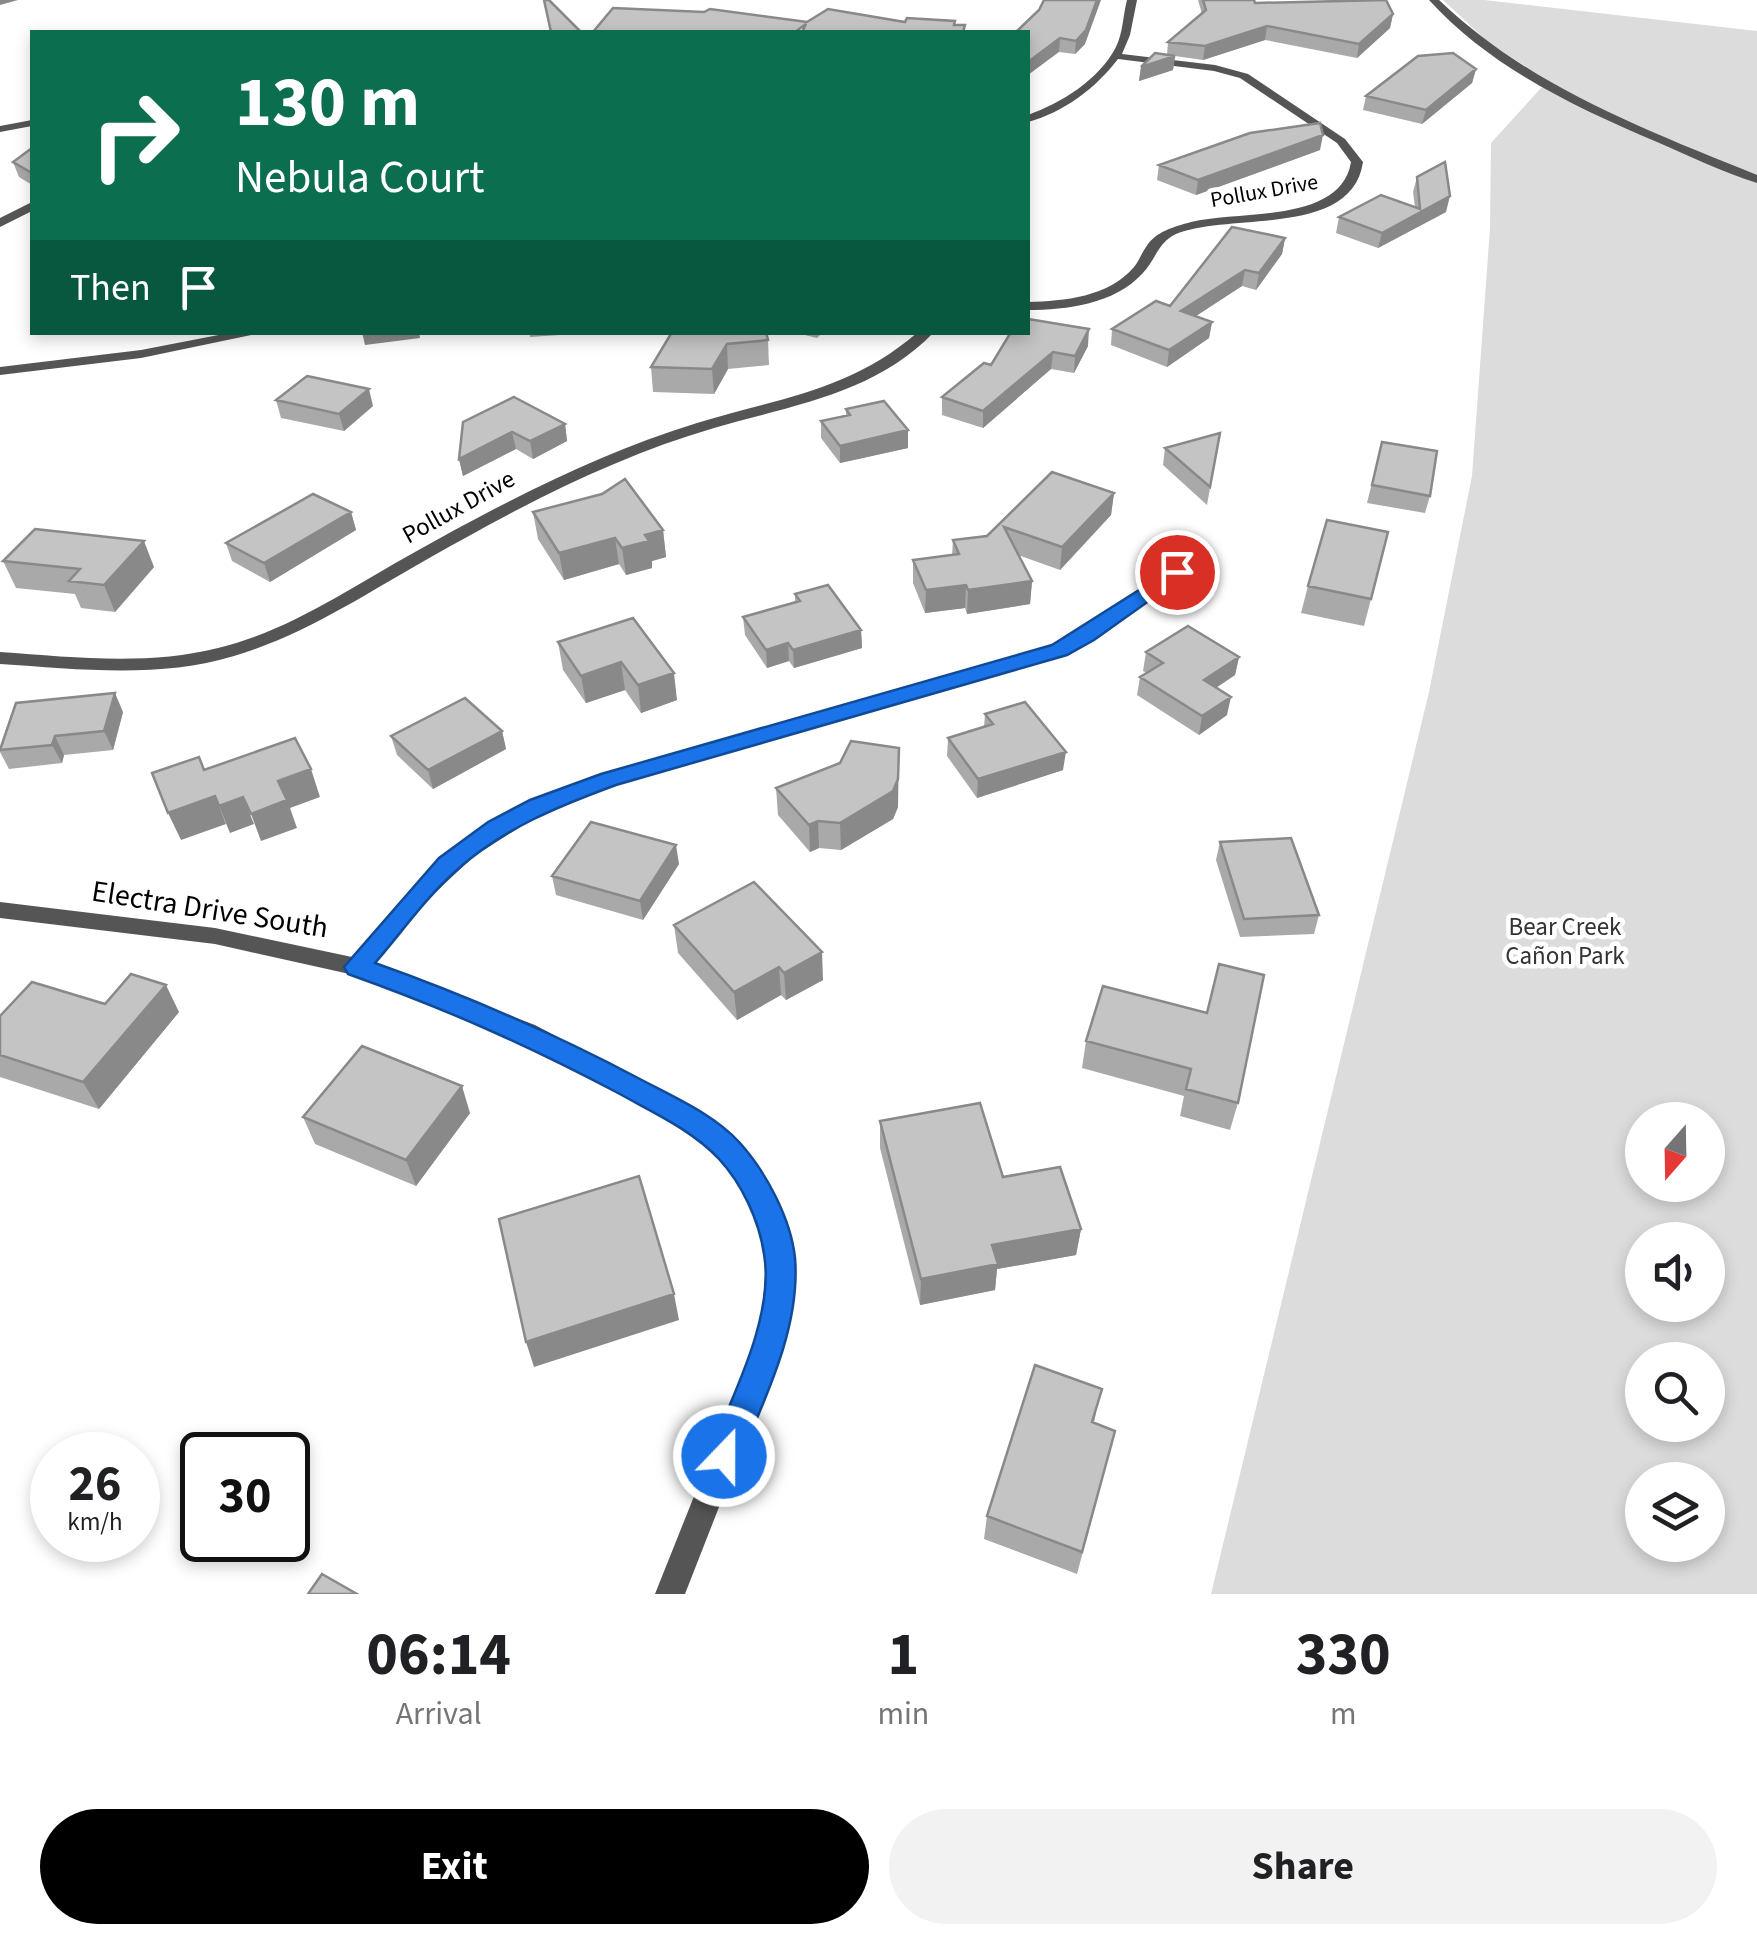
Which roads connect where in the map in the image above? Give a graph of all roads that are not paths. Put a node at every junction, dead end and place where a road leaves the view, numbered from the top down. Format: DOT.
graph roads {
  1 [pos="1132,0"];
  2 [pos="1434,0"];
  3 [pos="1115,56"];
  4 [pos="1030,118"];
  5 [pos="30,124"];
  6 [pos="0,129"];
  7 [pos="1757,179"];
  8 [pos="30,207"];
  9 [pos="0,223"];
  10 [pos="1030,306"];
  11 [pos="247,335"];
  12 [pos="924,335"];
  13 [pos="0,371"];
  14 [pos="1194,559"];
  15 [pos="0,658"];
  16 [pos="0,910"];
  17 [pos="356,967"];
  18 [pos="670,1594"];
  1 -- 3 [label="street"];
  2 -- 7 [label="street"];
  3 -- 4 [label="street"];
  3 -- 10 [label="street, Pollux Drive"];
  5 -- 6 [label="street"];
  8 -- 9 [label="street"];
  11 -- 13 [label="street"];
  12 -- 15 [label="street, Pollux Drive"];
  14 -- 17 [label="street"];
  16 -- 17 [label="street, Electra Drive South"];
  17 -- 18 [label="street, Electra Drive South"];
}
